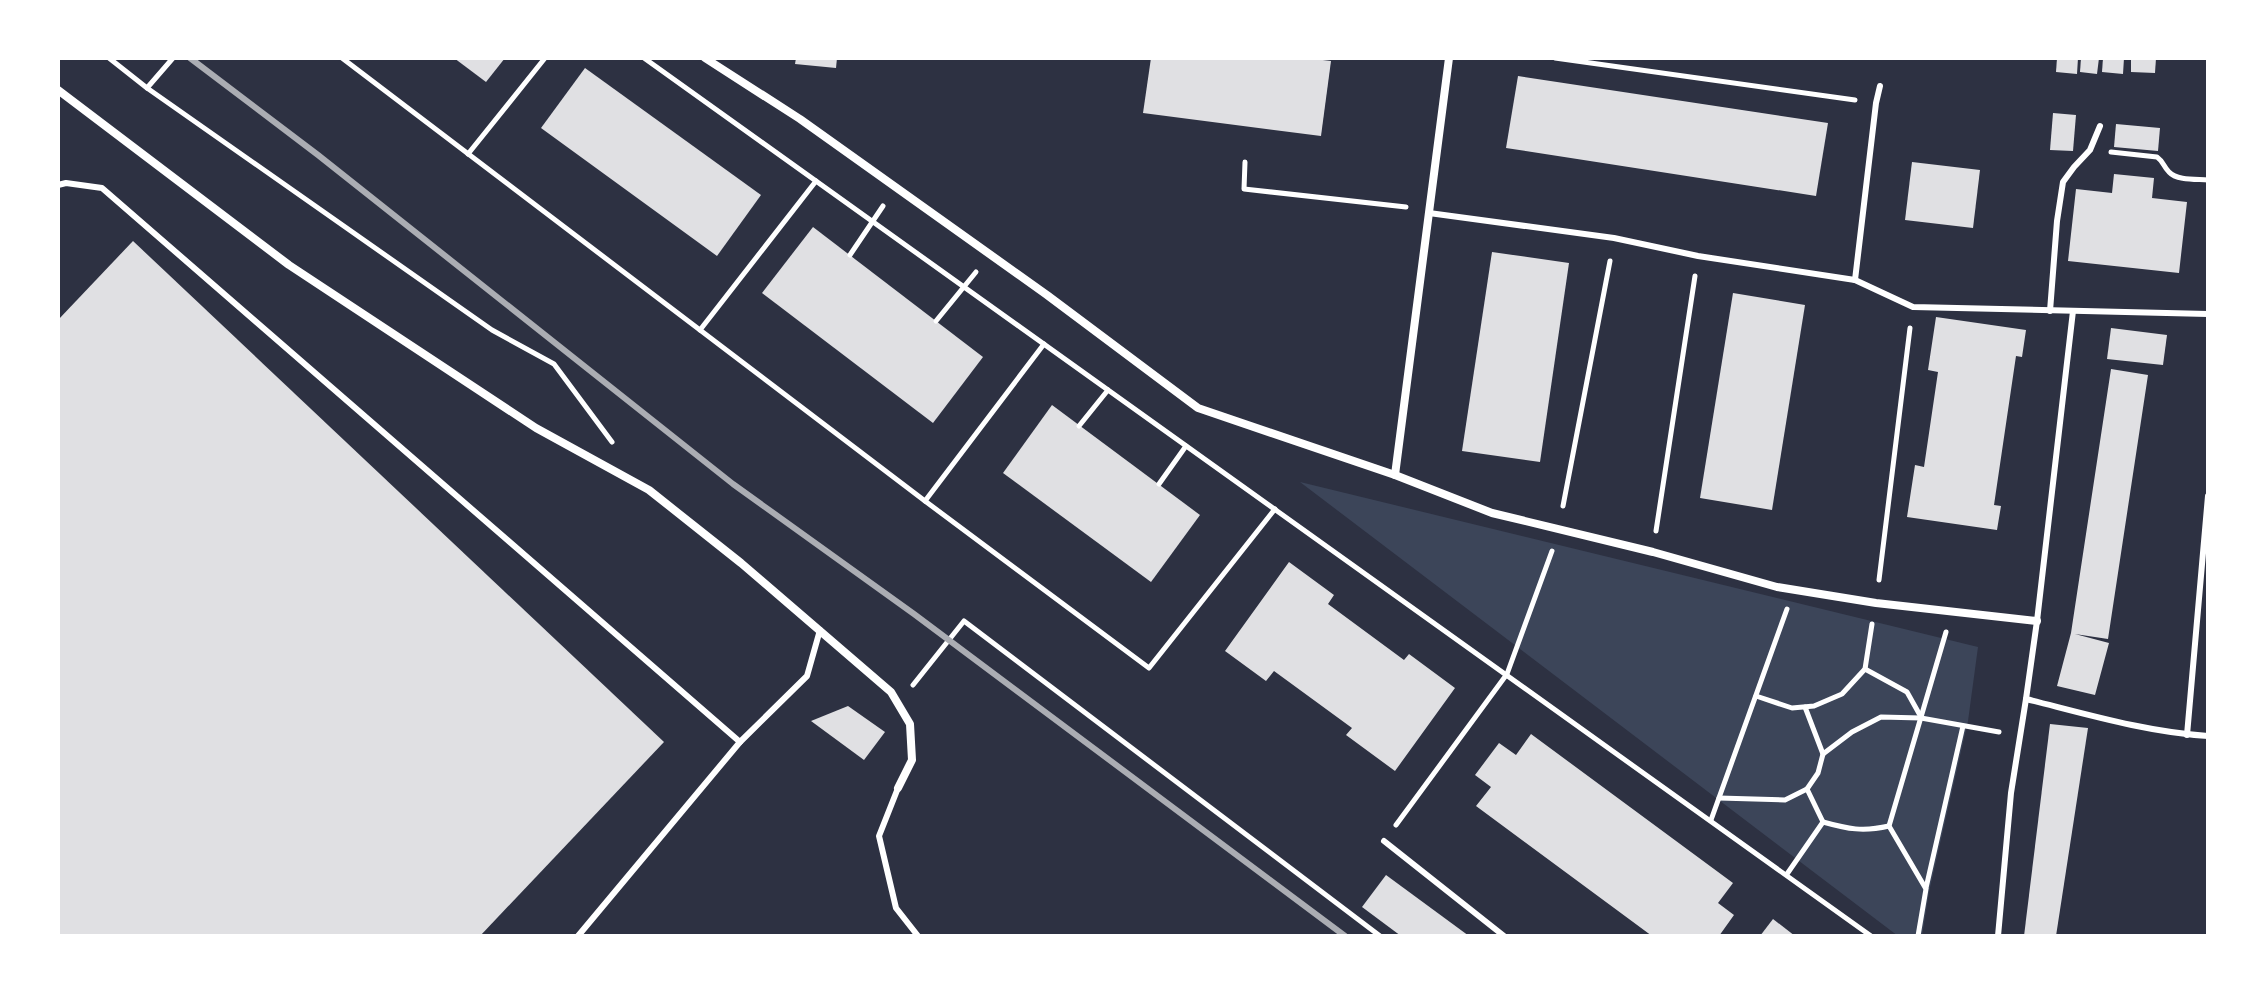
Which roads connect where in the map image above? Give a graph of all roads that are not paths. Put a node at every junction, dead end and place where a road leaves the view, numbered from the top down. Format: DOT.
graph roads {
  1 [pos="705,58"];
  2 [pos="1449,58"];
  3 [pos="1880,86"];
  4 [pos="58,90"];
  5 [pos="2100,126"];
  6 [pos="58,185"];
  7 [pos="1429,213"];
  8 [pos="1855,280"];
  9 [pos="2050,311"];
  10 [pos="2073,311"];
  11 [pos="2208,314"];
  12 [pos="1395,475"];
  13 [pos="2208,496"];
  14 [pos="2037,621"];
  15 [pos="820,630"];
  16 [pos="2026,699"];
  17 [pos="2187,735"];
  18 [pos="2208,736"];
  19 [pos="740,742"];
  20 [pos="898,788"];
  21 [pos="1384,841"];
  22 [pos="578,936"];
  23 [pos="918,936"];
  24 [pos="1504,936"];
  25 [pos="1998,936"];
  1 -- 12 [label="street"];
  2 -- 7 [label="street"];
  3 -- 8 [label="lane"];
  4 -- 15 [label="street"];
  5 -- 9 [label="lane"];
  6 -- 19 [label="lane"];
  7 -- 8 [label="lane"];
  7 -- 12 [label="street"];
  8 -- 9 [label="lane"];
  9 -- 10 [label="lane"];
  10 -- 11 [label="lane"];
  10 -- 14 [label="lane"];
  12 -- 14 [label="street"];
  13 -- 17 [label="lane"];
  14 -- 16 [label="lane"];
  15 -- 19 [label="lane"];
  15 -- 20 [label="street"];
  16 -- 17 [label="lane"];
  16 -- 25 [label="lane"];
  17 -- 18 [label="lane"];
  19 -- 22 [label="lane"];
  20 -- 23 [label="lane"];
  21 -- 24 [label="lane"];
}
